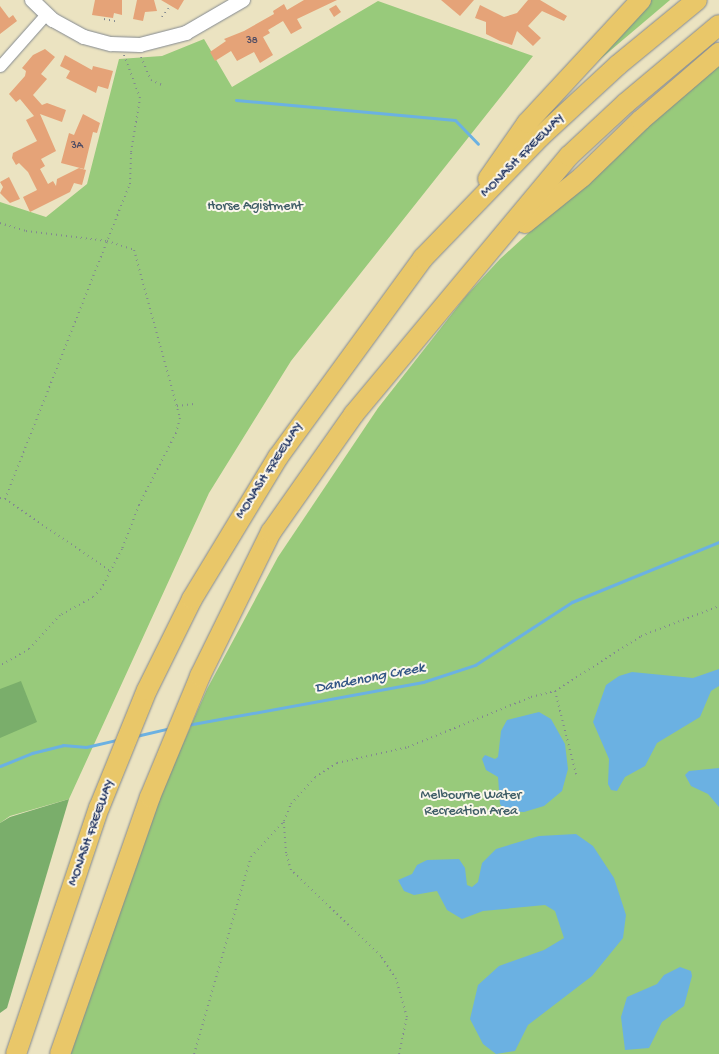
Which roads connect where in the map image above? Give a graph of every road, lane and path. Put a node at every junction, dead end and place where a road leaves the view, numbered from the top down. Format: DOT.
graph roads {
  1 [pos="32,0"];
  2 [pos="243,0"];
  3 [pos="641,0"];
  4 [pos="697,0"];
  5 [pos="169,8"];
  6 [pos="46,14"];
  7 [pos="162,17"];
  8 [pos="104,18"];
  9 [pos="119,22"];
  10 [pos="719,25"];
  11 [pos="124,45"];
  12 [pos="719,54"];
  13 [pos="141,57"];
  14 [pos="0,66"];
  15 [pos="164,86"];
  16 [pos="464,216"];
  17 [pos="0,223"];
  18 [pos="107,241"];
  19 [pos="492,248"];
  20 [pos="194,404"];
  21 [pos="177,406"];
  22 [pos="0,498"];
  23 [pos="6,498"];
  24 [pos="110,571"];
  25 [pos="719,606"];
  26 [pos="0,666"];
  27 [pos="555,691"];
  28 [pos="576,774"];
  29 [pos="284,820"];
  30 [pos="16,1054"];
  31 [pos="60,1054"];
  32 [pos="194,1054"];
  33 [pos="399,1054"];
  1 -- 6 [label="street"];
  2 -- 11 [label="street"];
  3 -- 16 [label="highway"];
  4 -- 16 [label="highway, MONASH FREEWAY"];
  5 -- 7 [label="path"];
  6 -- 11 [label="street"];
  6 -- 14 [label="street"];
  8 -- 9 [label="path"];
  10 -- 19 [label="highway"];
  11 -- 18 [label="path"];
  12 -- 19 [label="highway"];
  13 -- 15 [label="path"];
  16 -- 30 [label="highway, MONASH FREEWAY"];
  17 -- 18 [label="path"];
  18 -- 21 [label="path"];
  18 -- 23 [label="path"];
  19 -- 31 [label="highway"];
  20 -- 21 [label="path"];
  21 -- 24 [label="path"];
  22 -- 23 [label="path"];
  23 -- 24 [label="path"];
  24 -- 26 [label="path"];
  25 -- 27 [label="path"];
  27 -- 28 [label="path"];
  27 -- 29 [label="path"];
  29 -- 32 [label="path"];
  29 -- 33 [label="path"];
}
